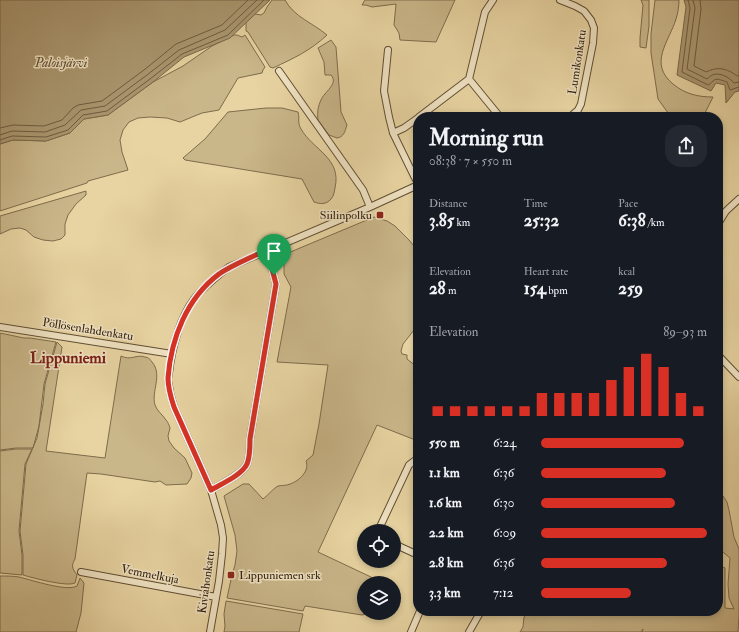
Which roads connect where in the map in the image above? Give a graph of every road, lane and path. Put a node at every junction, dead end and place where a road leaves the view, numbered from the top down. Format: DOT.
graph roads {
  1 [pos="493,0"];
  2 [pos="560,0"];
  3 [pos="388,50"];
  4 [pos="279,71"];
  5 [pos="470,79"];
  6 [pos="426,112"];
  7 [pos="496,112"];
  8 [pos="576,112"];
  9 [pos="413,121"];
  10 [pos="393,133"];
  11 [pos="413,174"];
  12 [pos="413,186"];
  13 [pos="739,199"];
  14 [pos="370,207"];
  15 [pos="723,216"];
  16 [pos="262,252"];
  17 [pos="0,327"];
  18 [pos="172,354"];
  19 [pos="723,361"];
  20 [pos="739,377"];
  21 [pos="413,462"];
  22 [pos="211,490"];
  23 [pos="381,524"];
  24 [pos="401,547"];
  25 [pos="413,553"];
  26 [pos="81,572"];
  27 [pos="216,597"];
  28 [pos="418,616"];
  29 [pos="478,616"];
  30 [pos="210,632"];
  31 [pos="411,632"];
  32 [pos="469,632"];
  1 -- 5 [label="street"];
  2 -- 8 [label="street, Lumikonkatu"];
  3 -- 10 [label="street"];
  4 -- 14 [label="street"];
  5 -- 6 [label="street"];
  5 -- 7 [label="street"];
  9 -- 10 [label="street"];
  10 -- 11 [label="street"];
  12 -- 14 [label="street, Kiviahonkatu"];
  13 -- 15 [label="street"];
  14 -- 16 [label="street, Kiviahonkatu"];
  16 -- 18 [label="street, Kiviahonkatu"];
  16 -- 22 [label="street"];
  17 -- 18 [label="street, Pöllösenlahdenkatu"];
  18 -- 22 [label="street, Kiviahonkatu"];
  19 -- 20 [label="street"];
  21 -- 23 [label="street"];
  22 -- 27 [label="street, Kiviahonkatu"];
  24 -- 25 [label="street"];
  26 -- 27 [label="street, Vemmelkuja"];
  27 -- 30 [label="street, Kiviahonkatu"];
  28 -- 31 [label="street"];
  29 -- 32 [label="street"];
}
